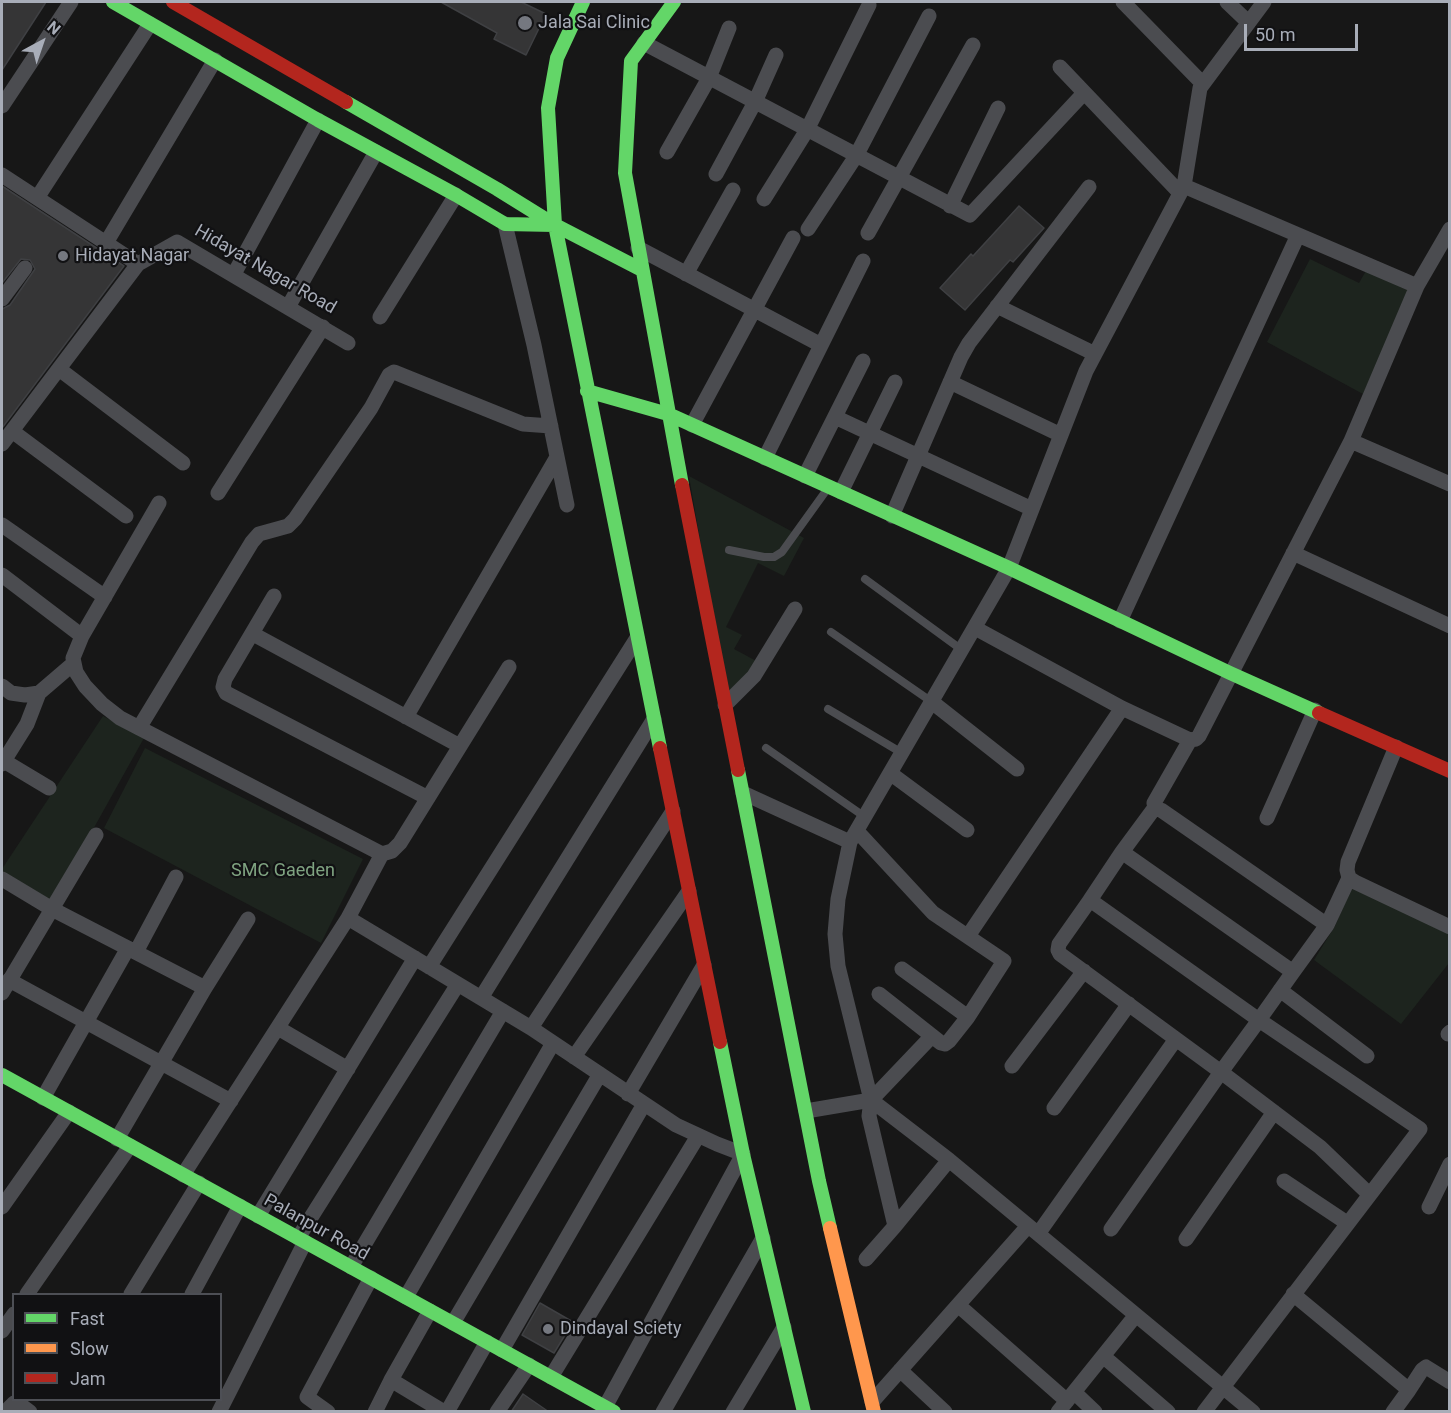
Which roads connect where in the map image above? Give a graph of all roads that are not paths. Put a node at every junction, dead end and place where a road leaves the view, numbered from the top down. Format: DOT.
graph roads {
  1 [pos="71,2"];
  2 [pos="113,2"];
  3 [pos="172,2"];
  4 [pos="674,2"];
  5 [pos="1123,2"];
  6 [pos="1227,2"];
  7 [pos="1264,2"];
  8 [pos="578,3"];
  9 [pos="869,4"];
  10 [pos="929,16"];
  11 [pos="1248,22"];
  12 [pos="150,24"];
  13 [pos="729,28"];
  14 [pos="644,43"];
  15 [pos="973,45"];
  16 [pos="776,55"];
  17 [pos="215,60"];
  18 [pos="1060,67"];
  19 [pos="709,78"];
  20 [pos="1203,84"];
  21 [pos="1084,93"];
  22 [pos="755,102"];
  23 [pos="2,106"];
  24 [pos="998,108"];
  25 [pos="318,120"];
  26 [pos="807,130"];
  27 [pos="376,152"];
  28 [pos="667,152"];
  29 [pos="856,156"];
  30 [pos="716,174"];
  31 [pos="2,175"];
  32 [pos="899,179"];
  33 [pos="1089,187"];
  34 [pos="733,190"];
  35 [pos="1182,190"];
  36 [pos="456,195"];
  37 [pos="36,198"];
  38 [pos="764,199"];
  39 [pos="950,206"];
  40 [pos="505,224"];
  41 [pos="555,225"];
  42 [pos="808,229"];
  43 [pos="1449,229"];
  44 [pos="868,233"];
  45 [pos="1298,235"];
  46 [pos="793,238"];
  47 [pos="106,243"];
  48 [pos="638,248"];
  49 [pos="862,261"];
  50 [pos="138,264"];
  51 [pos="25,268"];
  52 [pos="642,270"];
  53 [pos="686,273"];
  54 [pos="234,274"];
  55 [pos="1417,286"];
  56 [pos="2,299"];
  57 [pos="997,306"];
  58 [pos="288,307"];
  59 [pos="754,310"];
  60 [pos="380,317"];
  61 [pos="323,327"];
  62 [pos="348,343"];
  63 [pos="821,345"];
  64 [pos="1095,354"];
  65 [pos="863,361"];
  66 [pos="59,369"];
  67 [pos="895,382"];
  68 [pos="950,382"];
  69 [pos="587,391"];
  70 [pos="668,414"];
  71 [pos="835,417"];
  72 [pos="692,425"];
  73 [pos="551,426"];
  74 [pos="12,431"];
  75 [pos="870,432"];
  76 [pos="1061,435"];
  77 [pos="1352,441"];
  78 [pos="2,444"];
  79 [pos="557,457"];
  80 [pos="918,457"];
  81 [pos="765,458"];
  82 [pos="183,463"];
  83 [pos="804,476"];
  84 [pos="1449,484"];
  85 [pos="835,490"];
  86 [pos="218,493"];
  87 [pos="159,503"];
  88 [pos="567,505"];
  89 [pos="1032,509"];
  90 [pos="126,516"];
  91 [pos="892,516"];
  92 [pos="2,525"];
  93 [pos="729,550"];
  94 [pos="1293,553"];
  95 [pos="1009,568"];
  96 [pos="2,576"];
  97 [pos="865,579"];
  98 [pos="274,596"];
  99 [pos="105,597"];
  100 [pos="795,609"];
  101 [pos="1120,621"];
  102 [pos="1449,626"];
  103 [pos="975,628"];
  104 [pos="831,632"];
  105 [pos="254,634"];
  106 [pos="82,636"];
  107 [pos="637,638"];
  108 [pos="962,650"];
  109 [pos="74,663"];
  110 [pos="509,667"];
  111 [pos="1230,673"];
  112 [pos="2,686"];
  113 [pos="39,693"];
  114 [pos="932,702"];
  115 [pos="725,705"];
  116 [pos="1122,708"];
  117 [pos="828,709"];
  118 [pos="1315,710"];
  119 [pos="406,717"];
  120 [pos="654,719"];
  121 [pos="139,728"];
  122 [pos="1190,740"];
  123 [pos="460,746"];
  124 [pos="1396,747"];
  125 [pos="766,748"];
  126 [pos="902,753"];
  127 [pos="3,762"];
  128 [pos="1017,769"];
  129 [pos="1449,771"];
  130 [pos="890,773"];
  131 [pos="49,788"];
  132 [pos="743,793"];
  133 [pos="428,798"];
  134 [pos="1154,803"];
  135 [pos="673,811"];
  136 [pos="865,817"];
  137 [pos="1266,818"];
  138 [pos="967,830"];
  139 [pos="96,835"];
  140 [pos="853,836"];
  141 [pos="1122,852"];
  142 [pos="382,854"];
  143 [pos="176,877"];
  144 [pos="1349,878"];
  145 [pos="2,879"];
  146 [pos="689,891"];
  147 [pos="1090,900"];
  148 [pos="52,909"];
  149 [pos="348,918"];
  150 [pos="248,919"];
  151 [pos="1327,925"];
  152 [pos="1449,927"];
  153 [pos="968,936"];
  154 [pos="132,950"];
  155 [pos="415,958"];
  156 [pos="704,965"];
  157 [pos="429,967"];
  158 [pos="902,969"];
  159 [pos="1084,971"];
  160 [pos="1293,972"];
  161 [pos="458,984"];
  162 [pos="5,987"];
  163 [pos="204,988"];
  164 [pos="1280,990"];
  165 [pos="879,994"];
  166 [pos="481,998"];
  167 [pos="1129,1004"];
  168 [pos="503,1011"];
  169 [pos="968,1017"];
  170 [pos="1259,1020"];
  171 [pos="87,1021"];
  172 [pos="278,1028"];
  173 [pos="531,1028"];
  174 [pos="932,1036"];
  175 [pos="1176,1039"];
  176 [pos="553,1042"];
  177 [pos="1367,1056"];
  178 [pos="574,1057"];
  179 [pos="162,1062"];
  180 [pos="1012,1066"];
  181 [pos="348,1069"];
  182 [pos="1221,1072"];
  183 [pos="600,1074"];
  184 [pos="2,1075"];
  185 [pos="628,1094"];
  186 [pos="43,1098"];
  187 [pos="871,1100"];
  188 [pos="231,1101"];
  189 [pos="644,1104"];
  190 [pos="1054,1108"];
  191 [pos="806,1111"];
  192 [pos="69,1112"];
  193 [pos="1274,1112"];
  194 [pos="698,1136"];
  195 [pos="124,1142"];
  196 [pos="743,1154"];
  197 [pos="949,1160"];
  198 [pos="1448,1170"];
  199 [pos="183,1175"];
  200 [pos="1284,1181"];
  201 [pos="199,1183"];
  202 [pos="1369,1194"];
  203 [pos="240,1206"];
  204 [pos="2,1207"];
  205 [pos="1429,1207"];
  206 [pos="258,1216"];
  207 [pos="1347,1223"];
  208 [pos="895,1226"];
  209 [pos="1111,1229"];
  210 [pos="1033,1230"];
  211 [pos="763,1238"];
  212 [pos="1186,1239"];
  213 [pos="302,1240"];
  214 [pos="867,1259"];
  215 [pos="351,1267"];
  216 [pos="370,1278"];
  217 [pos="28,1293"];
  218 [pos="132,1293"];
  219 [pos="193,1293"];
  220 [pos="1293,1294"];
  221 [pos="406,1298"];
  222 [pos="958,1305"];
  223 [pos="430,1311"];
  224 [pos="1136,1315"];
  225 [pos="12,1317"];
  226 [pos="453,1323"];
  227 [pos="784,1327"];
  228 [pos="2,1331"];
  229 [pos="488,1342"];
  230 [pos="502,1350"];
  231 [pos="1103,1356"];
  232 [pos="529,1365"];
  233 [pos="900,1370"];
  234 [pos="551,1377"];
  235 [pos="391,1380"];
  236 [pos="1449,1382"];
  237 [pos="1222,1386"];
  238 [pos="1409,1390"];
  239 [pos="1066,1401"];
  240 [pos="873,1407"];
  241 [pos="609,1409"];
  242 [pos="5,1412"];
  243 [pos="30,1412"];
  244 [pos="219,1412"];
  245 [pos="328,1412"];
  246 [pos="375,1412"];
  247 [pos="446,1412"];
  248 [pos="497,1412"];
  249 [pos="663,1412"];
  250 [pos="733,1412"];
  251 [pos="804,1412"];
  252 [pos="945,1412"];
  253 [pos="1095,1412"];
  254 [pos="1168,1412"];
  255 [pos="1204,1412"];
  256 [pos="1253,1412"];
  257 [pos="1393,1412"];
  1 -- 23 [label="street"];
  2 -- 12 [label="street"];
  3 -- 41 [label="street"];
  4 -- 14 [label="street"];
  5 -- 20 [label="street"];
  6 -- 11 [label="street"];
  7 -- 11 [label="street"];
  8 -- 41 [label="street"];
  9 -- 26 [label="street"];
  10 -- 29 [label="street"];
  11 -- 20 [label="street"];
  12 -- 17 [label="street"];
  12 -- 37 [label="street"];
  13 -- 19 [label="street"];
  14 -- 19 [label="street"];
  14 -- 48 [label="street"];
  15 -- 32 [label="street"];
  16 -- 22 [label="street"];
  17 -- 25 [label="street"];
  17 -- 47 [label="street"];
  18 -- 21 [label="street"];
  19 -- 22 [label="street"];
  19 -- 28 [label="street"];
  20 -- 35 [label="street"];
  21 -- 35 [label="street"];
  21 -- 39 [label="street"];
  22 -- 26 [label="street"];
  22 -- 30 [label="street"];
  24 -- 39 [label="street"];
  25 -- 27 [label="street"];
  25 -- 54 [label="street"];
  26 -- 29 [label="street"];
  26 -- 38 [label="street"];
  27 -- 36 [label="street"];
  27 -- 58 [label="street"];
  29 -- 32 [label="street"];
  29 -- 42 [label="street"];
  31 -- 37 [label="street"];
  32 -- 39 [label="street"];
  32 -- 44 [label="street"];
  33 -- 57 [label="street"];
  34 -- 53 [label="street"];
  35 -- 45 [label="street"];
  35 -- 64 [label="street"];
  36 -- 40 [label="street"];
  36 -- 60 [label="street"];
  37 -- 47 [label="street"];
  40 -- 41 [label="street"];
  40 -- 73 [label="street"];
  41 -- 52 [label="street"];
  41 -- 69 [label="street"];
  43 -- 55 [label="street"];
  45 -- 55 [label="street"];
  45 -- 101 [label="street"];
  46 -- 59 [label="street"];
  47 -- 50 [label="street"];
  48 -- 52 [label="street"];
  48 -- 53 [label="street"];
  49 -- 63 [label="street"];
  50 -- 54 [label="street, Hidayat Nagar Road"];
  50 -- 66 [label="street, Hidayat Nagar Road"];
  51 -- 56 [label="street"];
  52 -- 70 [label="street"];
  53 -- 59 [label="street"];
  54 -- 58 [label="street, Hidayat Nagar Road"];
  55 -- 77 [label="street"];
  57 -- 64 [label="street"];
  57 -- 68 [label="street"];
  58 -- 61 [label="street, Hidayat Nagar Road"];
  59 -- 63 [label="street"];
  59 -- 72 [label="street"];
  61 -- 62 [label="street, Hidayat Nagar Road"];
  61 -- 86 [label="street"];
  63 -- 81 [label="street"];
  64 -- 76 [label="street"];
  65 -- 71 [label="street"];
  66 -- 74 [label="street, Hidayat Nagar Road"];
  66 -- 82 [label="street"];
  67 -- 75 [label="street"];
  68 -- 76 [label="street"];
  68 -- 80 [label="street"];
  69 -- 70 [label="street"];
  69 -- 107 [label="street"];
  70 -- 72 [label="street"];
  70 -- 115 [label="street"];
  71 -- 75 [label="street"];
  71 -- 83 [label="street"];
  72 -- 81 [label="street"];
  73 -- 79 [label="street"];
  73 -- 121 [label="street"];
  74 -- 78 [label="street, Hidayat Nagar Road"];
  74 -- 90 [label="street"];
  75 -- 80 [label="street"];
  75 -- 85 [label="street"];
  76 -- 89 [label="street"];
  77 -- 84 [label="street"];
  77 -- 94 [label="street"];
  79 -- 88 [label="street"];
  79 -- 119 [label="street"];
  80 -- 89 [label="street"];
  80 -- 91 [label="street"];
  81 -- 83 [label="street"];
  83 -- 85 [label="street"];
  85 -- 91 [label="street"];
  85 -- 93 [label="lane"];
  87 -- 99 [label="street"];
  89 -- 95 [label="street"];
  91 -- 95 [label="street"];
  92 -- 99 [label="street"];
  94 -- 102 [label="street"];
  94 -- 111 [label="street"];
  95 -- 101 [label="street"];
  95 -- 103 [label="street"];
  96 -- 106 [label="street"];
  97 -- 108 [label="lane"];
  98 -- 105 [label="street"];
  99 -- 106 [label="street"];
  100 -- 115 [label="street"];
  101 -- 111 [label="street"];
  103 -- 108 [label="street"];
  103 -- 116 [label="street"];
  104 -- 114 [label="lane"];
  105 -- 119 [label="street"];
  105 -- 133 [label="street"];
  106 -- 109 [label="street"];
  107 -- 120 [label="street"];
  107 -- 157 [label="street"];
  108 -- 114 [label="street"];
  109 -- 113 [label="street"];
  109 -- 121 [label="street"];
  110 -- 123 [label="street"];
  111 -- 118 [label="street"];
  111 -- 122 [label="street"];
  112 -- 113 [label="street"];
  113 -- 127 [label="street"];
  114 -- 126 [label="street"];
  114 -- 128 [label="street"];
  115 -- 132 [label="street"];
  116 -- 122 [label="street"];
  116 -- 153 [label="street"];
  117 -- 126 [label="lane"];
  118 -- 124 [label="street"];
  118 -- 137 [label="street"];
  119 -- 123 [label="street"];
  120 -- 135 [label="street"];
  120 -- 166 [label="street"];
  121 -- 142 [label="street"];
  122 -- 134 [label="street"];
  123 -- 133 [label="street"];
  124 -- 129 [label="street"];
  124 -- 144 [label="street"];
  125 -- 136 [label="lane"];
  126 -- 130 [label="street"];
  127 -- 131 [label="street"];
  130 -- 136 [label="street"];
  130 -- 138 [label="street"];
  132 -- 140 [label="street"];
  132 -- 191 [label="street"];
  133 -- 142 [label="street"];
  135 -- 146 [label="street"];
  135 -- 173 [label="street"];
  136 -- 140 [label="street"];
  139 -- 148 [label="street"];
  140 -- 153 [label="street"];
  140 -- 187 [label="street"];
  141 -- 147 [label="street"];
  141 -- 151 [label="street"];
  141 -- 160 [label="street"];
  142 -- 149 [label="street"];
  143 -- 154 [label="street"];
  144 -- 151 [label="street"];
  144 -- 152 [label="street"];
  145 -- 148 [label="street"];
  146 -- 156 [label="street"];
  146 -- 178 [label="street"];
  147 -- 159 [label="street"];
  147 -- 170 [label="street"];
  148 -- 154 [label="street"];
  148 -- 162 [label="street"];
  149 -- 155 [label="street"];
  149 -- 172 [label="street"];
  150 -- 163 [label="street"];
  151 -- 160 [label="street"];
  153 -- 169 [label="street"];
  154 -- 163 [label="street"];
  154 -- 171 [label="street"];
  155 -- 157 [label="street"];
  155 -- 181 [label="street"];
  156 -- 185 [label="street"];
  156 -- 196 [label="street"];
  157 -- 161 [label="street"];
  158 -- 169 [label="street"];
  159 -- 167 [label="street"];
  159 -- 180 [label="street"];
  160 -- 164 [label="street"];
  161 -- 166 [label="street"];
  161 -- 213 [label="street"];
  162 -- 171 [label="street"];
  163 -- 179 [label="street"];
  164 -- 170 [label="street"];
  164 -- 177 [label="street"];
  165 -- 174 [label="street"];
  166 -- 168 [label="street"];
  167 -- 175 [label="street"];
  167 -- 190 [label="street"];
  168 -- 173 [label="street"];
  168 -- 215 [label="street"];
  169 -- 174 [label="street"];
  170 -- 182 [label="street"];
  170 -- 202 [label="street"];
  171 -- 179 [label="street"];
  171 -- 186 [label="street"];
  172 -- 181 [label="street"];
  172 -- 188 [label="street"];
  173 -- 176 [label="street"];
  174 -- 187 [label="street"];
  175 -- 182 [label="street"];
  175 -- 210 [label="street"];
  176 -- 178 [label="street"];
  176 -- 221 [label="street"];
  178 -- 183 [label="street"];
  179 -- 188 [label="street"];
  179 -- 195 [label="street"];
  181 -- 206 [label="street"];
  182 -- 193 [label="street"];
  182 -- 209 [label="street"];
  183 -- 185 [label="street"];
  183 -- 226 [label="street"];
  184 -- 186 [label="street, Palanpur Road"];
  185 -- 189 [label="street"];
  186 -- 192 [label="street, Palanpur Road"];
  187 -- 191 [label="street"];
  187 -- 197 [label="street"];
  187 -- 208 [label="street"];
  188 -- 199 [label="street"];
  189 -- 194 [label="street"];
  189 -- 230 [label="street"];
  191 -- 240 [label="street"];
  192 -- 195 [label="street, Palanpur Road"];
  192 -- 204 [label="street"];
  193 -- 202 [label="street"];
  193 -- 212 [label="street"];
  194 -- 196 [label="street"];
  194 -- 234 [label="street"];
  195 -- 199 [label="street, Palanpur Road"];
  195 -- 217 [label="street"];
  196 -- 211 [label="street"];
  196 -- 241 [label="street"];
  197 -- 208 [label="street"];
  197 -- 210 [label="street"];
  198 -- 205 [label="street"];
  199 -- 201 [label="street, Palanpur Road"];
  200 -- 207 [label="street"];
  201 -- 203 [label="street, Palanpur Road"];
  201 -- 218 [label="street"];
  202 -- 207 [label="street"];
  203 -- 206 [label="street, Palanpur Road"];
  203 -- 219 [label="street"];
  206 -- 213 [label="street, Palanpur Road"];
  207 -- 220 [label="street"];
  208 -- 214 [label="street"];
  210 -- 222 [label="street"];
  210 -- 224 [label="street"];
  211 -- 227 [label="street"];
  211 -- 249 [label="street"];
  213 -- 215 [label="street, Palanpur Road"];
  213 -- 244 [label="street"];
  215 -- 216 [label="street, Palanpur Road"];
  216 -- 221 [label="street, Palanpur Road"];
  216 -- 245 [label="street"];
  220 -- 237 [label="street"];
  220 -- 238 [label="street"];
  221 -- 223 [label="street, Palanpur Road"];
  222 -- 233 [label="street"];
  222 -- 239 [label="street"];
  223 -- 226 [label="street, Palanpur Road"];
  223 -- 235 [label="street"];
  224 -- 231 [label="street"];
  224 -- 237 [label="street"];
  225 -- 228 [label="street"];
  226 -- 229 [label="street, Palanpur Road"];
  227 -- 250 [label="street"];
  227 -- 251 [label="street"];
  229 -- 230 [label="street, Palanpur Road"];
  229 -- 247 [label="street"];
  230 -- 232 [label="street, Palanpur Road"];
  231 -- 239 [label="street"];
  231 -- 254 [label="street"];
  232 -- 234 [label="street, Palanpur Road"];
  232 -- 248 [label="street"];
  233 -- 240 [label="street"];
  233 -- 252 [label="street"];
  234 -- 241 [label="street, Palanpur Road"];
  235 -- 246 [label="street"];
  235 -- 247 [label="street"];
  236 -- 238 [label="street"];
  237 -- 255 [label="street"];
  237 -- 256 [label="street"];
  238 -- 257 [label="street"];
  239 -- 253 [label="street"];
  242 -- 243 [label="street"];
}
